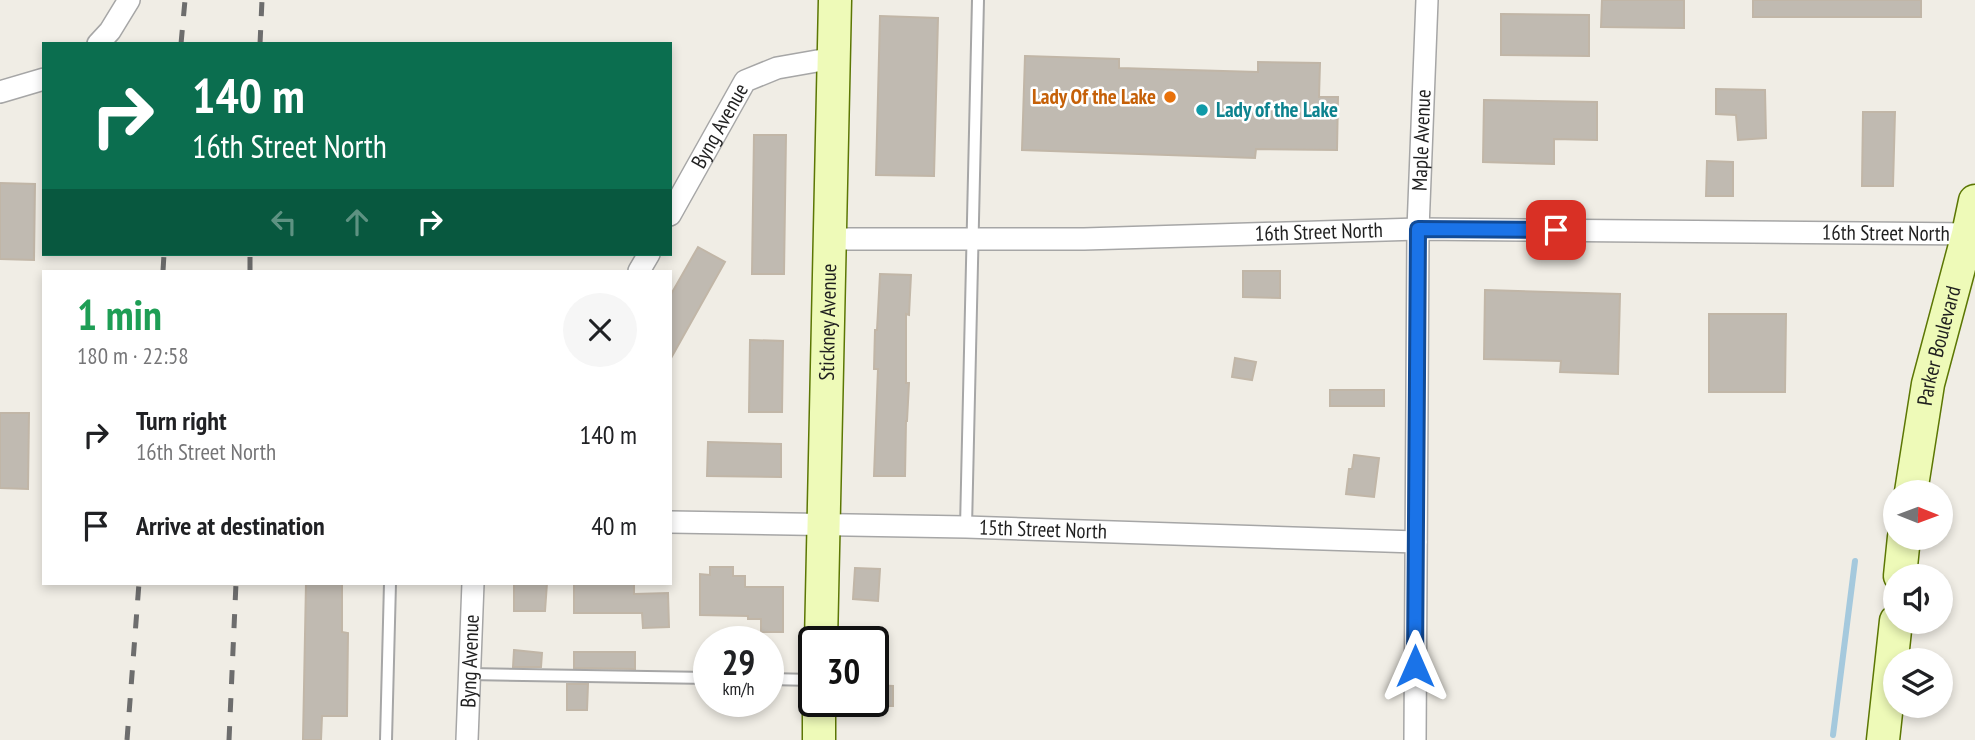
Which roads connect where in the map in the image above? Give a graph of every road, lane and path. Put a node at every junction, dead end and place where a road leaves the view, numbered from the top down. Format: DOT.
graph roads {
  1 [pos="129,0"];
  2 [pos="835,0"];
  3 [pos="978,0"];
  4 [pos="1427,0"];
  5 [pos="100,42"];
  6 [pos="834,58"];
  7 [pos="42,80"];
  8 [pos="0,92"];
  9 [pos="1975,201"];
  10 [pos="672,211"];
  11 [pos="1418,229"];
  12 [pos="1972,234"];
  13 [pos="829,239"];
  14 [pos="972,239"];
  15 [pos="1913,480"];
  16 [pos="672,522"];
  17 [pos="824,526"];
  18 [pos="965,527"];
  19 [pos="1416,542"];
  20 [pos="390,585"];
  21 [pos="473,585"];
  22 [pos="821,626"];
  23 [pos="1895,634"];
  24 [pos="469,674"];
  25 [pos="693,678"];
  26 [pos="819,717"];
  27 [pos="386,740"];
  28 [pos="467,740"];
  29 [pos="819,740"];
  30 [pos="1415,740"];
  31 [pos="1883,740"];
  1 -- 5 [label="street"];
  2 -- 6 [label="street, Stickney Avenue"];
  3 -- 14 [label="lane"];
  4 -- 11 [label="street, Maple Avenue"];
  6 -- 10 [label="street, Byng Avenue"];
  6 -- 13 [label="street, Stickney Avenue"];
  7 -- 8 [label="street"];
  9 -- 12 [label="street, Parker Boulevard"];
  11 -- 12 [label="street, 16th Street North"];
  11 -- 14 [label="street, 16th Street North"];
  11 -- 19 [label="street, Maple Avenue"];
  12 -- 15 [label="street, Parker Boulevard"];
  13 -- 14 [label="street, 16th Street North"];
  13 -- 17 [label="street, Stickney Avenue"];
  14 -- 18 [label="lane"];
  16 -- 17 [label="street, 15th Street North"];
  17 -- 18 [label="street, 15th Street North"];
  17 -- 22 [label="street, Stickney Avenue"];
  18 -- 19 [label="street, 15th Street North"];
  19 -- 30 [label="street, Maple Avenue"];
  20 -- 27 [label="lane"];
  21 -- 24 [label="street, Byng Avenue"];
  23 -- 31 [label="street"];
  24 -- 25 [label="lane"];
  24 -- 28 [label="street, Byng Avenue"];
  26 -- 29 [label="street"];
}
